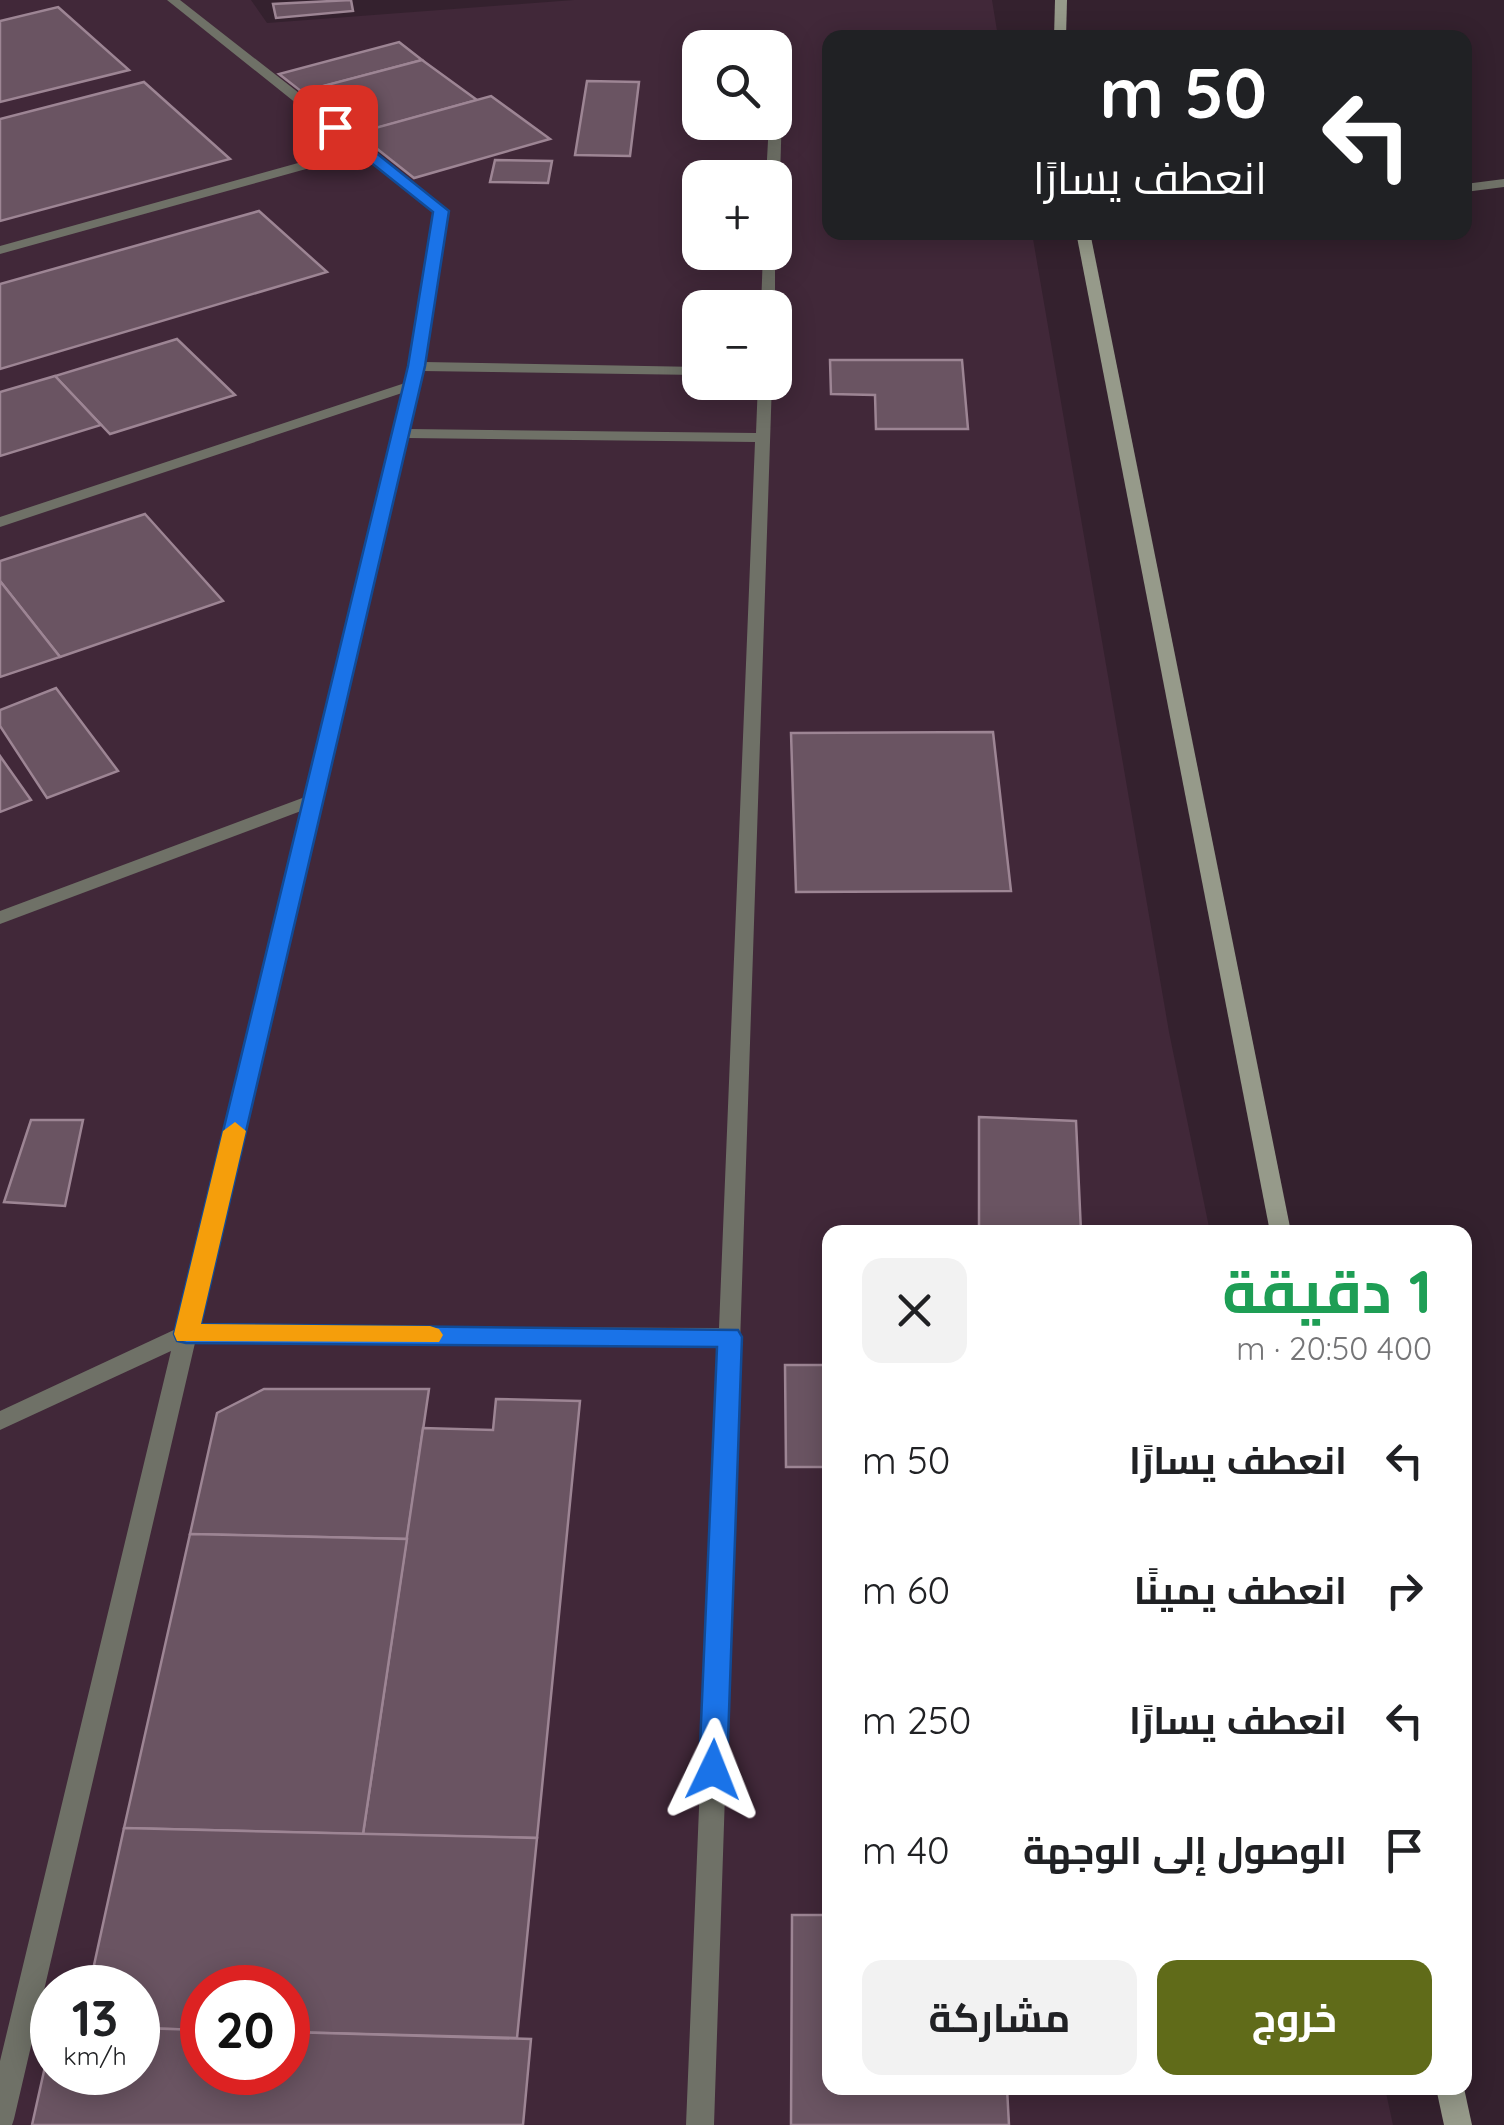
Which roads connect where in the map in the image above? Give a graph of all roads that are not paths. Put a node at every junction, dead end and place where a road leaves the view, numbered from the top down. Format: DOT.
graph roads {
  1 [pos="173,0"];
  2 [pos="1061,0"];
  3 [pos="1060,30"];
  4 [pos="362,148"];
  5 [pos="1504,184"];
  6 [pos="1472,187"];
  7 [pos="1085,240"];
  8 [pos="0,250"];
  9 [pos="682,372"];
  10 [pos="414,375"];
  11 [pos="765,400"];
  12 [pos="400,433"];
  13 [pos="764,438"];
  14 [pos="0,522"];
  15 [pos="314,800"];
  16 [pos="0,918"];
  17 [pos="1280,1225"];
  18 [pos="186,1334"];
  19 [pos="730,1337"];
  20 [pos="0,1420"];
  21 [pos="1452,2095"];
  22 [pos="0,2119"];
  23 [pos="700,2125"];
  24 [pos="1458,2125"];
  1 -- 4 [label="street"];
  2 -- 3 [label="main road"];
  4 -- 8 [label="street"];
  4 -- 10 [label="street"];
  5 -- 6 [label="street"];
  7 -- 17 [label="main road"];
  9 -- 10 [label="street"];
  10 -- 12 [label="street"];
  10 -- 14 [label="street"];
  11 -- 13 [label="street"];
  12 -- 13 [label="street"];
  12 -- 15 [label="street"];
  13 -- 19 [label="street"];
  15 -- 16 [label="street"];
  15 -- 18 [label="street"];
  18 -- 19 [label="street"];
  18 -- 20 [label="street"];
  18 -- 22 [label="street"];
  19 -- 23 [label="street"];
  21 -- 24 [label="main road"];
}
